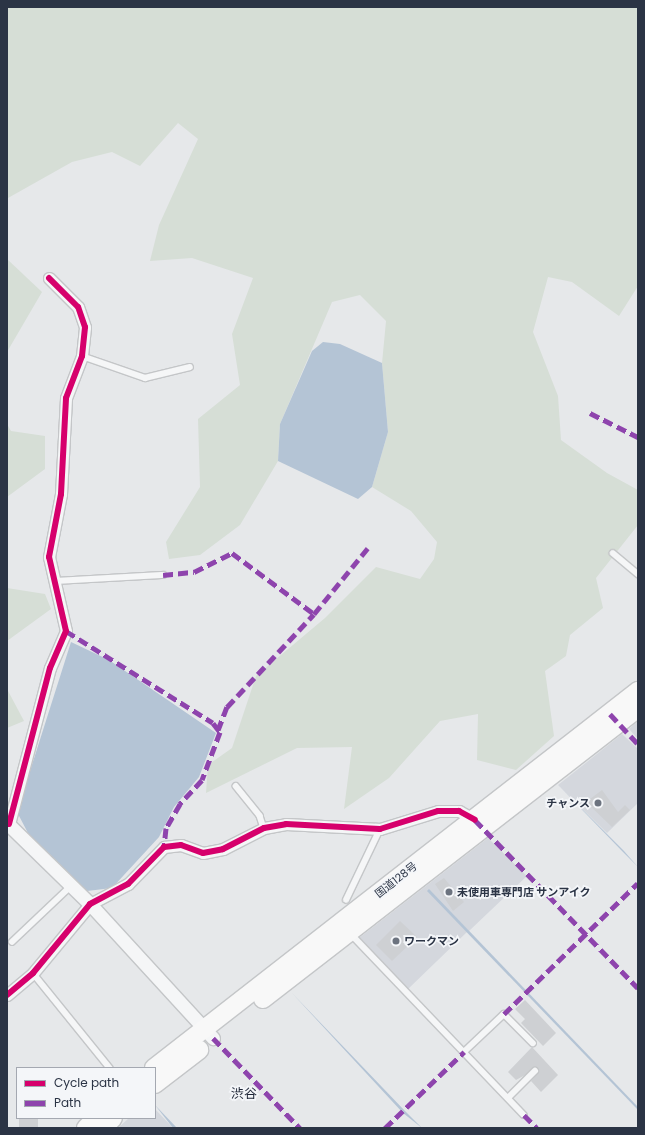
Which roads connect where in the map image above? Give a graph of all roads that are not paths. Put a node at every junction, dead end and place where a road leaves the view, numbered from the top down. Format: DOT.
graph roads {
  1 [pos="49,278"];
  2 [pos="82,356"];
  3 [pos="190,367"];
  4 [pos="613,553"];
  5 [pos="638,574"];
  6 [pos="163,575"];
  7 [pos="54,581"];
  8 [pos="638,691"];
  9 [pos="638,708"];
  10 [pos="236,786"];
  11 [pos="475,820"];
  12 [pos="8,824"];
  13 [pos="264,828"];
  14 [pos="380,829"];
  15 [pos="72,885"];
  16 [pos="346,900"];
  17 [pos="90,904"];
  18 [pos="345,927"];
  19 [pos="12,942"];
  20 [pos="33,974"];
  21 [pos="7,995"];
  22 [pos="208,1034"];
  23 [pos="533,1043"];
  24 [pos="464,1052"];
  25 [pos="109,1067"];
  26 [pos="156,1067"];
  27 [pos="535,1071"];
  28 [pos="156,1083"];
  29 [pos="508,1098"];
  30 [pos="524,1114"];
  31 [pos="95,1119"];
  32 [pos="113,1119"];
  33 [pos="86,1128"];
  34 [pos="103,1128"];
  1 -- 2 [label="street"];
  2 -- 3 [label="lane"];
  2 -- 7 [label="street"];
  4 -- 5 [label="lane"];
  6 -- 7 [label="lane"];
  7 -- 12 [label="street"];
  8 -- 11 [label="highway, 国道128号"];
  9 -- 18 [label="highway, 国道128号"];
  10 -- 13 [label="lane"];
  11 -- 14 [label="street"];
  11 -- 18 [label="highway, 国道128号"];
  12 -- 15 [label="street"];
  13 -- 14 [label="street"];
  13 -- 17 [label="street"];
  14 -- 16 [label="lane"];
  15 -- 17 [label="street"];
  15 -- 19 [label="lane"];
  17 -- 20 [label="street"];
  17 -- 22 [label="street"];
  18 -- 22 [label="highway, 国道128号"];
  18 -- 24 [label="lane"];
  20 -- 21 [label="street"];
  20 -- 25 [label="lane"];
  22 -- 26 [label="highway, 国道128号"];
  22 -- 28 [label="highway, 国道128号"];
  23 -- 24 [label="lane"];
  24 -- 29 [label="lane"];
  27 -- 29 [label="lane"];
  29 -- 30 [label="lane"];
  31 -- 33 [label="highway"];
  32 -- 34 [label="highway"];
}
